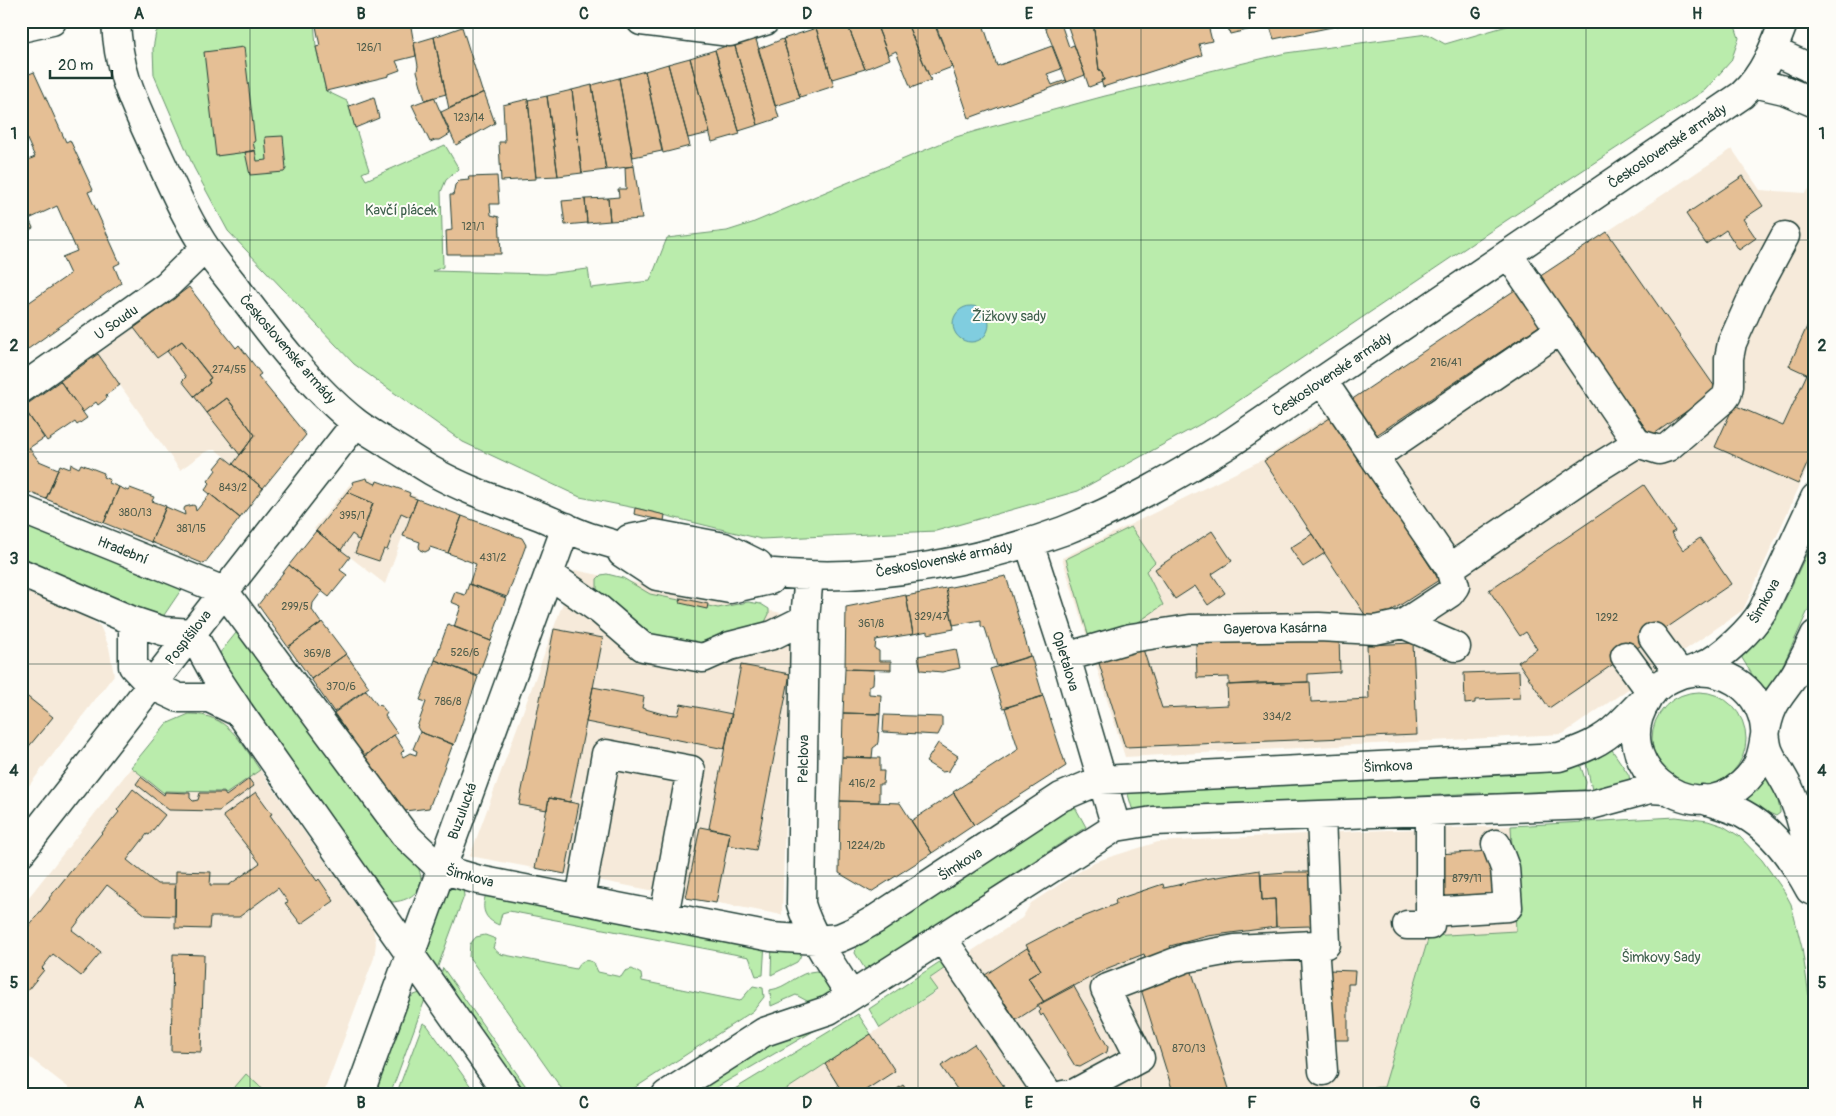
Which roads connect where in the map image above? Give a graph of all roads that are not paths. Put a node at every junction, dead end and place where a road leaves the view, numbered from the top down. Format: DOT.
graph roads {
  1 [pos="52,21"];
  2 [pos="116,21"];
  3 [pos="641,21"];
  4 [pos="765,21"];
  5 [pos="1784,21"];
  6 [pos="702,25"];
  7 [pos="21,28"];
  8 [pos="1773,51"];
  9 [pos="1815,72"];
  10 [pos="1754,83"];
  11 [pos="1815,103"];
  12 [pos="1785,236"];
  13 [pos="205,248"];
  14 [pos="1508,254"];
  15 [pos="1560,330"];
  16 [pos="1322,380"];
  17 [pos="21,389"];
  18 [pos="356,423"];
  19 [pos="1637,443"];
  20 [pos="1374,457"];
  21 [pos="1815,498"];
  22 [pos="21,509"];
  23 [pos="566,527"];
  24 [pos="607,541"];
  25 [pos="1029,542"];
  26 [pos="1450,568"];
  27 [pos="21,573"];
  28 [pos="549,574"];
  29 [pos="795,574"];
  30 [pos="224,592"];
  31 [pos="805,619"];
  32 [pos="133,622"];
  33 [pos="1403,624"];
  34 [pos="192,633"];
  35 [pos="1815,635"];
  36 [pos="1653,637"];
  37 [pos="1456,646"];
  38 [pos="1625,656"];
  39 [pos="1066,657"];
  40 [pos="1680,674"];
  41 [pos="151,685"];
  42 [pos="1652,693"];
  43 [pos="240,713"];
  44 [pos="1765,736"];
  45 [pos="1101,780"];
  46 [pos="1667,790"];
  47 [pos="1702,799"];
  48 [pos="1430,811"];
  49 [pos="1321,815"];
  50 [pos="1116,827"];
  51 [pos="1496,844"];
  52 [pos="21,852"];
  53 [pos="441,869"];
  54 [pos="1815,882"];
  55 [pos="580,900"];
  56 [pos="1815,900"];
  57 [pos="664,916"];
  58 [pos="942,938"];
  59 [pos="816,940"];
  60 [pos="1314,945"];
  61 [pos="410,954"];
  62 [pos="851,996"];
  63 [pos="1323,1071"];
  64 [pos="359,1095"];
  65 [pos="509,1095"];
  66 [pos="666,1095"];
  67 [pos="1049,1095"];
  68 [pos="1063,1095"];
  1 -- 7 [label="street"];
  2 -- 13 [label="street, Československé armády"];
  3 -- 6 [label="street"];
  4 -- 6 [label="street"];
  5 -- 8 [label="street, Československé armády"];
  8 -- 9 [label="street"];
  8 -- 10 [label="street, Československé armády"];
  10 -- 11 [label="street"];
  10 -- 14 [label="street, Československé armády"];
  12 -- 19 [label="street"];
  13 -- 17 [label="street, U Soudu"];
  13 -- 18 [label="street, Československé armády"];
  14 -- 15 [label="street"];
  14 -- 16 [label="street, Československé armády"];
  15 -- 19 [label="street"];
  15 -- 20 [label="street"];
  16 -- 20 [label="street"];
  16 -- 25 [label="street, Československé armády"];
  18 -- 23 [label="street, Československé armády"];
  18 -- 30 [label="street, Pospíšilova"];
  19 -- 26 [label="street"];
  20 -- 26 [label="street"];
  21 -- 40 [label="street, Šimkova"];
  22 -- 30 [label="street, Hradební"];
  23 -- 24 [label="street, Československé armády"];
  23 -- 28 [label="street, Buzulucká"];
  24 -- 29 [label="street, Československé armády"];
  24 -- 29 [label="street, Československé armády"];
  25 -- 29 [label="street, Československé armády"];
  25 -- 39 [label="street, Opletalova"];
  26 -- 33 [label="street, Gayerova Kasárna"];
  27 -- 32 [label="street"];
  28 -- 31 [label="street"];
  28 -- 53 [label="street, Buzulucká"];
  29 -- 31 [label="street, Pelclova"];
  30 -- 34 [label="street, Pospíšilova"];
  30 -- 53 [label="street, Šimkova"];
  31 -- 59 [label="street, Pelclova"];
  32 -- 34 [label="street"];
  32 -- 41 [label="street"];
  33 -- 37 [label="street"];
  33 -- 39 [label="street, Gayerova Kasárna"];
  34 -- 41 [label="street, Pospíšilova"];
  34 -- 43 [label="street"];
  35 -- 44 [label="street, Šimkova"];
  36 -- 40 [label="street"];
  38 -- 42 [label="street"];
  39 -- 45 [label="street, Opletalova"];
  40 -- 42 [label="street, Šimkova"];
  40 -- 44 [label="street, Šimkova"];
  41 -- 43 [label="street"];
  41 -- 52 [label="street, Pospíšilova"];
  42 -- 45 [label="street, Šimkova"];
  42 -- 46 [label="street, Šimkova"];
  43 -- 61 [label="street"];
  44 -- 47 [label="street, Šimkova"];
  44 -- 54 [label="street"];
  45 -- 50 [label="street"];
  45 -- 59 [label="street, Šimkova"];
  46 -- 47 [label="street, Šimkova"];
  46 -- 48 [label="street, Šimkova"];
  47 -- 56 [label="street"];
  48 -- 49 [label="street, Šimkova"];
  48 -- 51 [label="street"];
  49 -- 50 [label="street, Šimkova"];
  49 -- 60 [label="street"];
  50 -- 58 [label="street, Šimkova"];
  53 -- 55 [label="street, Šimkova"];
  53 -- 61 [label="street, Buzulucká"];
  55 -- 57 [label="street, Šimkova"];
  55 -- 57 [label="street"];
  57 -- 59 [label="street, Šimkova"];
  58 -- 62 [label="street, Šimkova"];
  58 -- 67 [label="street"];
  59 -- 62 [label="street"];
  60 -- 63 [label="street"];
  60 -- 68 [label="street"];
  61 -- 64 [label="street, Buzulucká"];
  61 -- 65 [label="street"];
  62 -- 66 [label="street, Šimkova"];
}
